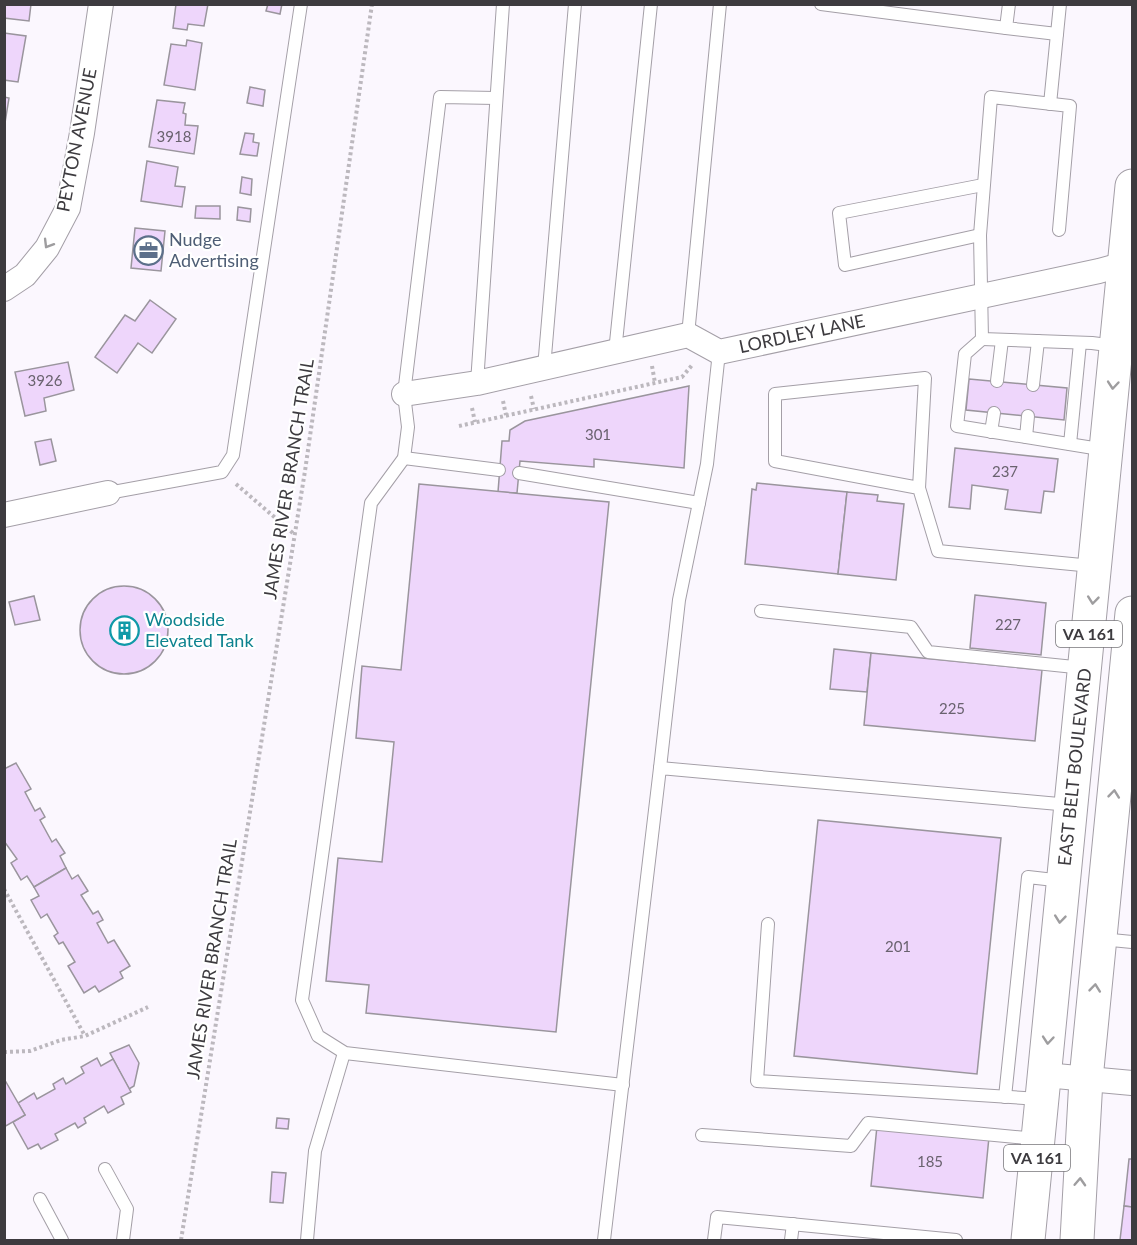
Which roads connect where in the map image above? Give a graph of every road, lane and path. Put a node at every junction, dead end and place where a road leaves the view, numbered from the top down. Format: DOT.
graph roads {
  1 [pos="101,4"];
  2 [pos="301,4"];
  3 [pos="372,4"];
  4 [pos="503,4"];
  5 [pos="575,4"];
  6 [pos="651,4"];
  7 [pos="720,4"];
  8 [pos="821,4"];
  9 [pos="1009,4"];
  10 [pos="1060,4"];
  11 [pos="1006,28"];
  12 [pos="1057,34"];
  13 [pos="496,98"];
  14 [pos="1050,104"];
  15 [pos="983,185"];
  16 [pos="1132,186"];
  17 [pos="1059,230"];
  18 [pos="980,235"];
  19 [pos="1128,263"];
  20 [pos="4,289"];
  21 [pos="980,295"];
  22 [pos="688,335"];
  23 [pos="982,339"];
  24 [pos="1002,340"];
  25 [pos="1038,341"];
  26 [pos="1080,343"];
  27 [pos="1116,346"];
  28 [pos="615,352"];
  29 [pos="707,356"];
  30 [pos="544,368"];
  31 [pos="997,381"];
  32 [pos="477,383"];
  33 [pos="1033,385"];
  34 [pos="404,394"];
  35 [pos="994,413"];
  36 [pos="1028,416"];
  37 [pos="459,426"];
  38 [pos="991,432"];
  39 [pos="1026,437"];
  40 [pos="1070,444"];
  41 [pos="1107,450"];
  42 [pos="404,458"];
  43 [pos="499,471"];
  44 [pos="222,472"];
  45 [pos="519,473"];
  46 [pos="919,488"];
  47 [pos="108,493"];
  48 [pos="699,503"];
  49 [pos="4,515"];
  50 [pos="295,535"];
  51 [pos="1096,567"];
  52 [pos="761,611"];
  53 [pos="1132,613"];
  54 [pos="1085,668"];
  55 [pos="660,768"];
  56 [pos="1071,805"];
  57 [pos="1064,881"];
  58 [pos="4,889"];
  59 [pos="768,924"];
  60 [pos="1100,939"];
  61 [pos="1132,942"];
  62 [pos="148,1007"];
  63 [pos="85,1036"];
  64 [pos="4,1052"];
  65 [pos="344,1053"];
  66 [pos="1086,1078"];
  67 [pos="1132,1083"];
  68 [pos="623,1085"];
  69 [pos="1044,1087"];
  70 [pos="1005,1097"];
  71 [pos="702,1135"];
  72 [pos="1038,1139"];
  73 [pos="105,1169"];
  74 [pos="40,1200"];
  75 [pos="793,1224"];
  76 [pos="62,1240"];
  77 [pos="123,1240"];
  78 [pos="182,1240"];
  79 [pos="307,1240"];
  80 [pos="604,1240"];
  81 [pos="714,1240"];
  82 [pos="791,1240"];
  83 [pos="956,1240"];
  84 [pos="1028,1240"];
  85 [pos="1077,1240"];
  1 -- 20 [label="street, PEYTON AVENUE, one-way"];
  2 -- 44 [label="lane"];
  3 -- 50 [label="path, JAMES RIVER BRANCH TRAIL"];
  4 -- 13 [label="lane"];
  5 -- 30 [label="lane"];
  6 -- 28 [label="lane"];
  7 -- 22 [label="lane"];
  8 -- 11 [label="lane"];
  9 -- 11 [label="lane"];
  10 -- 12 [label="lane"];
  11 -- 12 [label="lane"];
  12 -- 14 [label="lane"];
  13 -- 32 [label="lane"];
  13 -- 34 [label="lane"];
  14 -- 15 [label="lane"];
  14 -- 17 [label="lane"];
  15 -- 18 [label="lane"];
  15 -- 18 [label="lane"];
  16 -- 19 [label="main road, EAST BELT BOULEVARD / VA 161"];
  18 -- 21 [label="lane"];
  19 -- 21 [label="street, LORDLEY LANE"];
  19 -- 27 [label="main road, EAST BELT BOULEVARD / VA 161"];
  21 -- 23 [label="lane"];
  21 -- 29 [label="street, LORDLEY LANE"];
  22 -- 28 [label="street"];
  22 -- 29 [label="street, LORDLEY LANE"];
  23 -- 24 [label="lane"];
  23 -- 38 [label="lane"];
  24 -- 25 [label="lane"];
  24 -- 31 [label="lane"];
  25 -- 26 [label="lane"];
  25 -- 33 [label="lane"];
  26 -- 27 [label="lane"];
  26 -- 40 [label="lane"];
  27 -- 41 [label="main road, EAST BELT BOULEVARD / VA 161, one-way"];
  28 -- 30 [label="street"];
  29 -- 37 [label="path"];
  29 -- 48 [label="lane"];
  30 -- 32 [label="street"];
  32 -- 34 [label="street"];
  34 -- 42 [label="lane"];
  35 -- 38 [label="lane"];
  36 -- 39 [label="lane"];
  38 -- 39 [label="lane"];
  39 -- 40 [label="lane"];
  40 -- 41 [label="lane"];
  41 -- 51 [label="main road, EAST BELT BOULEVARD / VA 161"];
  42 -- 43 [label="lane"];
  42 -- 65 [label="lane"];
  44 -- 47 [label="lane"];
  44 -- 50 [label="path"];
  45 -- 48 [label="lane"];
  46 -- 46 [label="lane"];
  46 -- 51 [label="lane"];
  47 -- 49 [label="street"];
  48 -- 55 [label="lane"];
  50 -- 78 [label="path, JAMES RIVER BRANCH TRAIL"];
  51 -- 54 [label="main road, EAST BELT BOULEVARD / VA 161, one-way"];
  52 -- 54 [label="lane"];
  60 -- 53 [label="main road, VA 161, one-way"];
  54 -- 56 [label="main road, EAST BELT BOULEVARD / VA 161"];
  55 -- 56 [label="lane"];
  55 -- 68 [label="lane"];
  56 -- 57 [label="main road, EAST BELT BOULEVARD / VA 161"];
  57 -- 69 [label="main road, EAST BELT BOULEVARD / VA 161, one-way"];
  57 -- 70 [label="lane"];
  58 -- 63 [label="path"];
  59 -- 70 [label="lane"];
  60 -- 61 [label="lane"];
  66 -- 60 [label="main road, VA 161, one-way"];
  62 -- 63 [label="path"];
  63 -- 64 [label="path"];
  65 -- 68 [label="lane"];
  65 -- 79 [label="lane"];
  66 -- 67 [label="street"];
  66 -- 69 [label="street"];
  85 -- 66 [label="main road, VA 161, one-way"];
  68 -- 80 [label="lane"];
  69 -- 70 [label="lane"];
  69 -- 72 [label="main road, EAST BELT BOULEVARD / VA 161"];
  71 -- 72 [label="lane"];
  72 -- 84 [label="main road, EAST BELT BOULEVARD / VA 161"];
  73 -- 77 [label="lane"];
  74 -- 76 [label="lane"];
  75 -- 81 [label="lane"];
  75 -- 82 [label="lane"];
  75 -- 83 [label="lane"];
}
